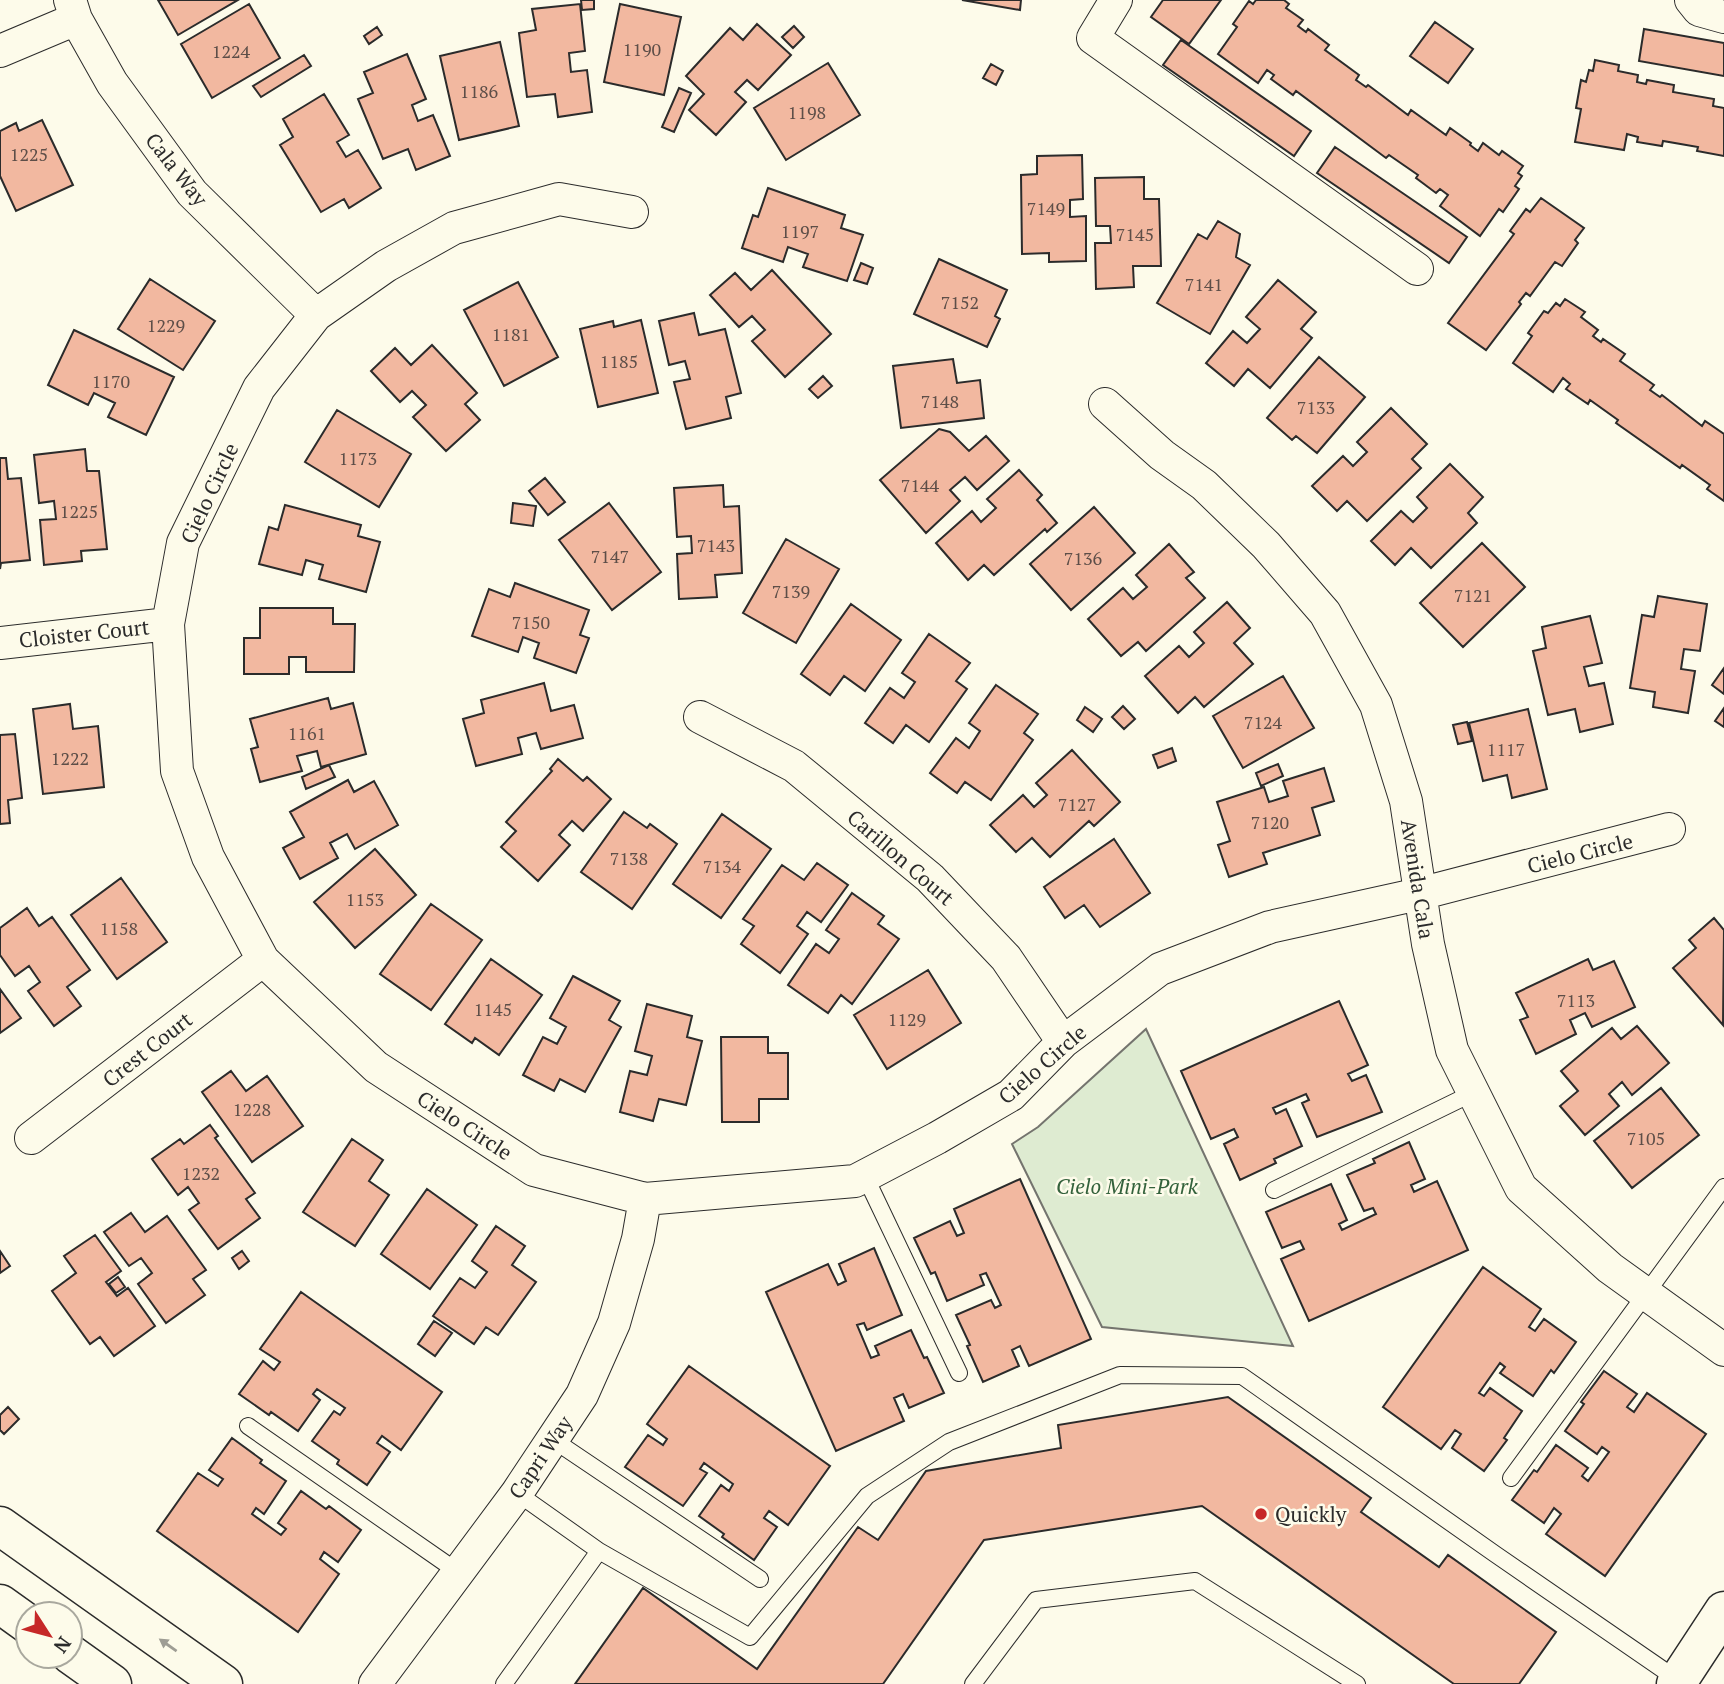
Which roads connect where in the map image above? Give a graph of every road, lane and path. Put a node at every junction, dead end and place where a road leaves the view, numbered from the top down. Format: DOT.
graph roads {
  1 [pos="1116,0"];
  2 [pos="1691,0"];
  3 [pos="73,10"];
  4 [pos="1724,17"];
  5 [pos="0,51"];
  6 [pos="632,212"];
  7 [pos="1417,269"];
  8 [pos="316,315"];
  9 [pos="1105,404"];
  10 [pos="168,624"];
  11 [pos="0,643"];
  12 [pos="700,717"];
  13 [pos="1670,829"];
  14 [pos="1419,894"];
  15 [pos="263,960"];
  16 [pos="1063,1042"];
  17 [pos="1473,1093"];
  18 [pos="31,1138"];
  19 [pos="865,1176"];
  20 [pos="1724,1187"];
  21 [pos="1274,1190"];
  22 [pos="645,1199"];
  23 [pos="1647,1296"];
  24 [pos="1724,1350"];
  25 [pos="959,1373"];
  26 [pos="248,1426"];
  27 [pos="552,1439"];
  28 [pos="1511,1478"];
  29 [pos="517,1493"];
  30 [pos="0,1526"];
  31 [pos="599,1551"];
  32 [pos="458,1572"];
  33 [pos="760,1578"];
  34 [pos="1724,1611"];
  35 [pos="84,1664"];
  36 [pos="1677,1682"];
  37 [pos="112,1684"];
  38 [pos="223,1684"];
  39 [pos="375,1684"];
  40 [pos="504,1684"];
  41 [pos="973,1684"];
  42 [pos="1357,1684"];
  1 -- 7 [label="street"];
  2 -- 4 [label="street"];
  3 -- 5 [label="street"];
  3 -- 8 [label="street, Cala Way"];
  6 -- 8 [label="street, Cielo Circle"];
  8 -- 10 [label="street, Cielo Circle"];
  9 -- 14 [label="street, Avenida Cala"];
  10 -- 11 [label="street, Cloister Court"];
  10 -- 15 [label="street, Cielo Circle"];
  12 -- 16 [label="street, Carillon Court"];
  13 -- 14 [label="street, Cielo Circle"];
  14 -- 16 [label="street, Cielo Circle"];
  14 -- 17 [label="street, Avenida Cala"];
  15 -- 18 [label="street, Crest Court"];
  15 -- 22 [label="street, Cielo Circle"];
  16 -- 19 [label="street, Cielo Circle"];
  17 -- 21 [label="lane"];
  17 -- 23 [label="street, Avenida Cala"];
  19 -- 22 [label="street, Cielo Circle"];
  19 -- 25 [label="lane"];
  20 -- 23 [label="lane"];
  22 -- 27 [label="street, Capri Way"];
  23 -- 24 [label="street, Avenida Cala"];
  23 -- 28 [label="lane"];
  26 -- 32 [label="lane"];
  27 -- 29 [label="street, Capri Way"];
  27 -- 33 [label="lane"];
  29 -- 31 [label="lane"];
  29 -- 32 [label="street, Capri Way"];
  38 -- 30 [label="street, one-way"];
  31 -- 36 [label="lane"];
  31 -- 40 [label="lane"];
  32 -- 39 [label="street, Capri Way"];
  34 -- 36 [label="street"];
  35 -- 37 [label="street"];
  41 -- 42 [label="lane"];
}
